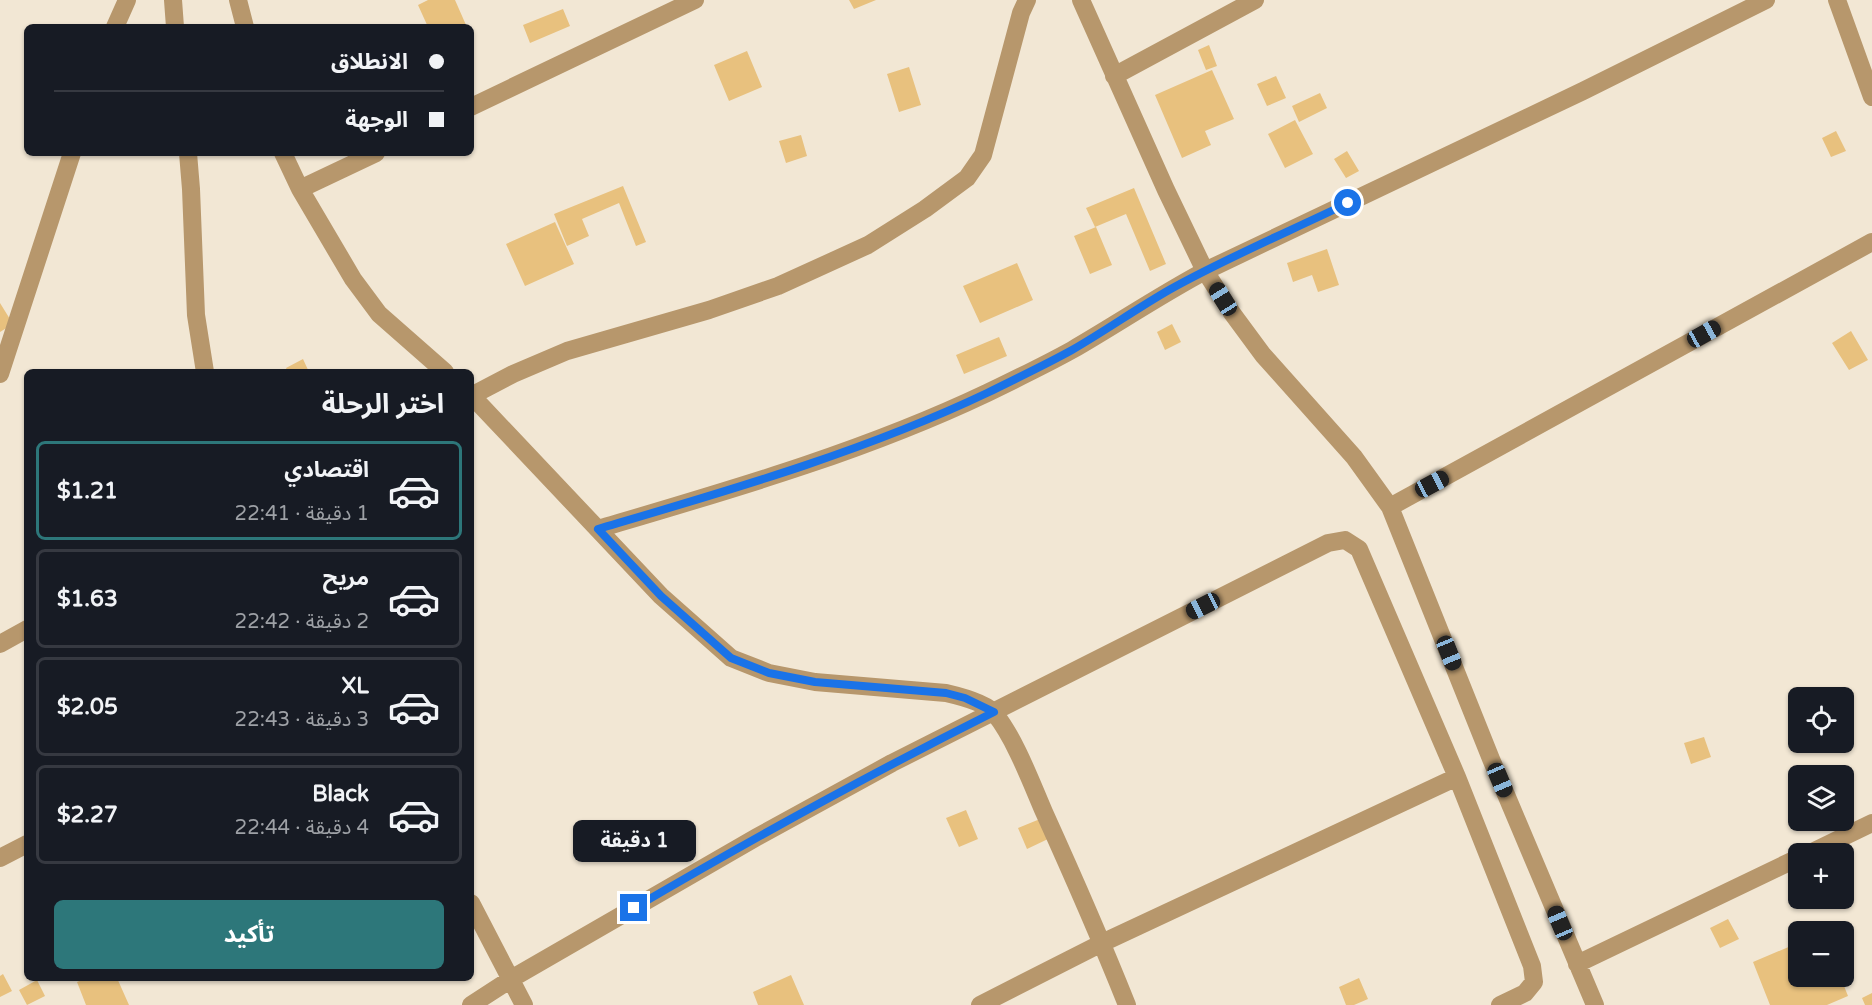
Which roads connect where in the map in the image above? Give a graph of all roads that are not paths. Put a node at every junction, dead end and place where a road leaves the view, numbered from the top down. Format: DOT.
graph roads {
  1 [pos="127,0"];
  2 [pos="173,0"];
  3 [pos="238,0"];
  4 [pos="695,0"];
  5 [pos="1027,0"];
  6 [pos="1081,0"];
  7 [pos="1255,0"];
  8 [pos="1766,0"];
  9 [pos="1837,0"];
  10 [pos="116,24"];
  11 [pos="175,24"];
  12 [pos="244,24"];
  13 [pos="1114,76"];
  14 [pos="1872,97"];
  15 [pos="474,107"];
  16 [pos="71,156"];
  17 [pos="188,156"];
  18 [pos="284,156"];
  19 [pos="370,156"];
  20 [pos="300,189"];
  21 [pos="1872,242"];
  22 [pos="1205,271"];
  23 [pos="205,369"];
  24 [pos="442,369"];
  25 [pos="0,374"];
  26 [pos="474,394"];
  27 [pos="474,398"];
  28 [pos="1390,507"];
  29 [pos="598,529"];
  30 [pos="24,631"];
  31 [pos="0,644"];
  32 [pos="994,712"];
  33 [pos="1457,777"];
  34 [pos="1872,823"];
  35 [pos="1831,843"];
  36 [pos="24,846"];
  37 [pos="0,858"];
  38 [pos="1788,863"];
  39 [pos="474,909"];
  40 [pos="1102,943"];
  41 [pos="1577,964"];
  42 [pos="511,979"];
  43 [pos="471,1005"];
  44 [pos="524,1005"];
  45 [pos="980,1005"];
  46 [pos="1128,1005"];
  47 [pos="1500,1005"];
  48 [pos="1595,1005"];
  1 -- 10 [label="street"];
  2 -- 11 [label="street"];
  3 -- 12 [label="street"];
  4 -- 15 [label="street"];
  5 -- 26 [label="street"];
  6 -- 13 [label="street"];
  7 -- 13 [label="street"];
  8 -- 22 [label="street"];
  9 -- 14 [label="street"];
  13 -- 22 [label="street"];
  16 -- 25 [label="street"];
  17 -- 23 [label="street"];
  18 -- 20 [label="street"];
  19 -- 20 [label="street"];
  20 -- 24 [label="street"];
  21 -- 28 [label="street"];
  22 -- 28 [label="street"];
  22 -- 29 [label="street"];
  27 -- 29 [label="street"];
  28 -- 41 [label="street"];
  29 -- 32 [label="street"];
  30 -- 31 [label="street"];
  32 -- 33 [label="street"];
  32 -- 40 [label="street"];
  32 -- 42 [label="street"];
  33 -- 40 [label="street"];
  33 -- 47 [label="street"];
  34 -- 35 [label="street"];
  36 -- 37 [label="street"];
  38 -- 41 [label="street"];
  39 -- 42 [label="street"];
  40 -- 45 [label="street"];
  40 -- 46 [label="street"];
  41 -- 48 [label="street"];
  42 -- 43 [label="street"];
  42 -- 44 [label="street"];
}
